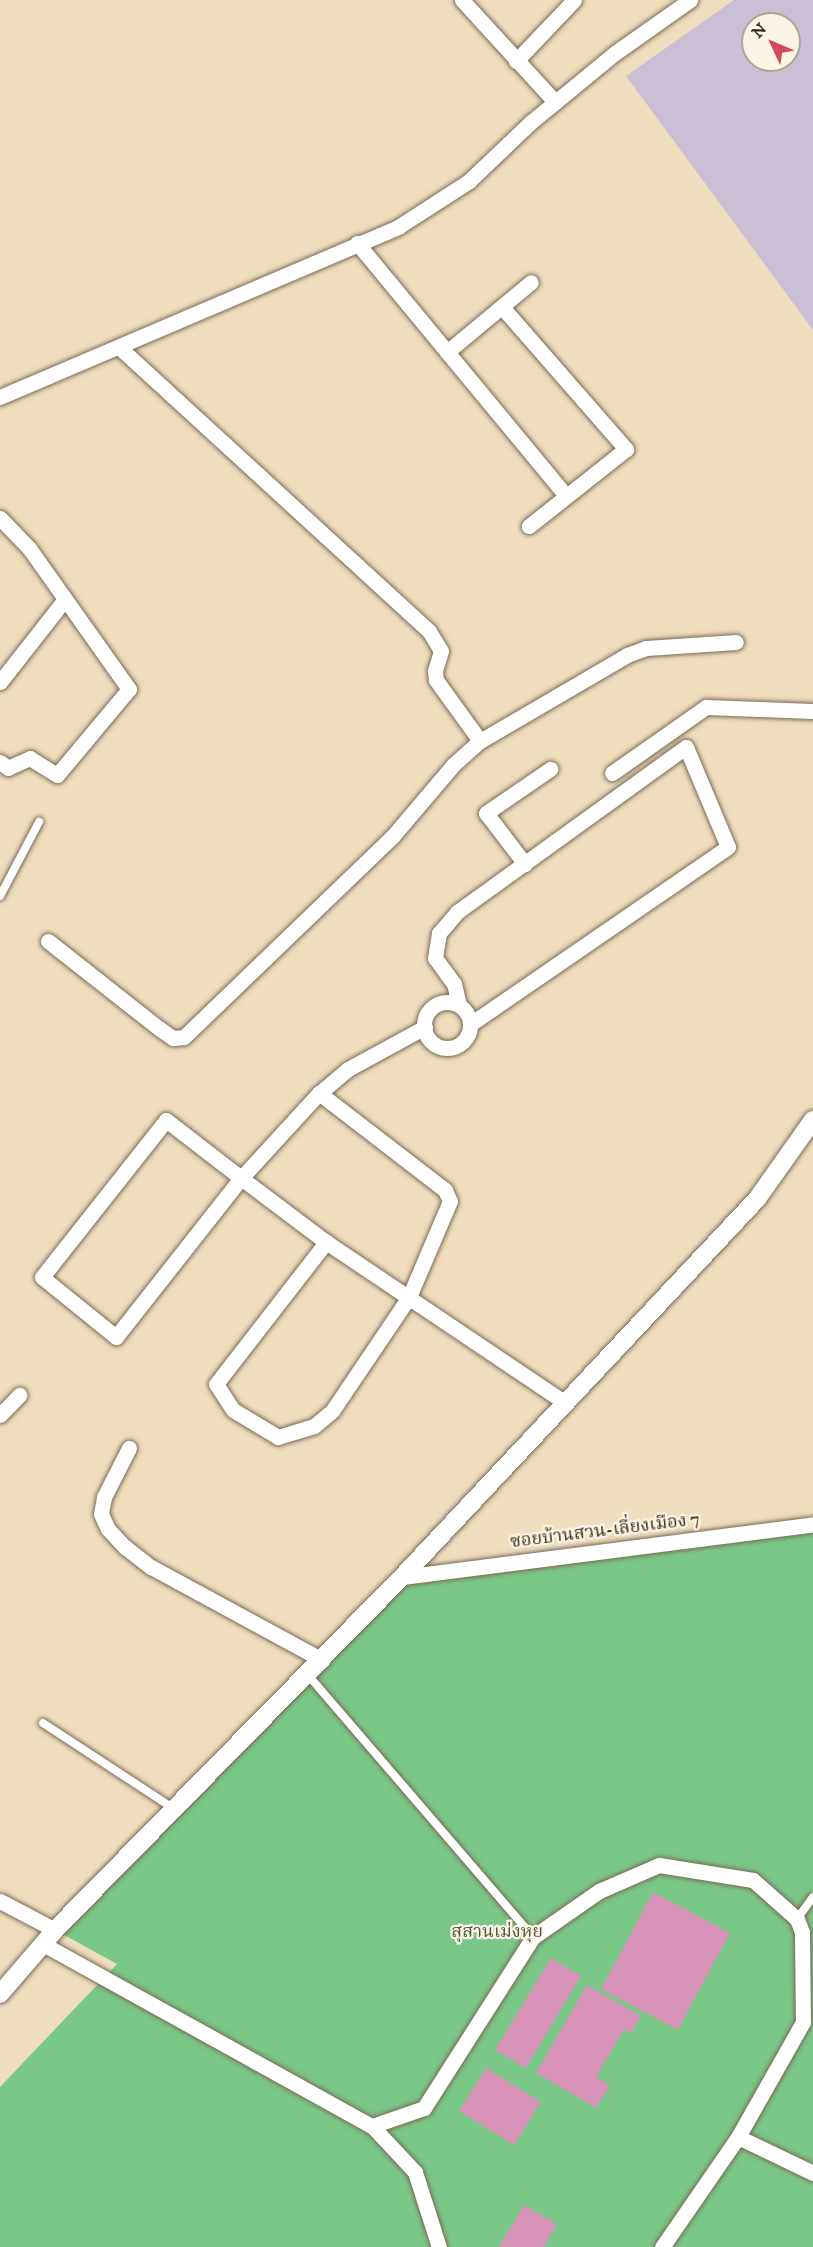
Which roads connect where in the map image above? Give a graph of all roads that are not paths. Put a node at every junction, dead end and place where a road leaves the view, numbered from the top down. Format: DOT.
graph roads {
  1 [pos="462,0"];
  2 [pos="574,0"];
  3 [pos="690,0"];
  4 [pos="516,61"];
  5 [pos="555,102"];
  6 [pos="357,243"];
  7 [pos="531,282"];
  8 [pos="502,307"];
  9 [pos="120,348"];
  10 [pos="447,352"];
  11 [pos="0,397"];
  12 [pos="566,496"];
  13 [pos="0,518"];
  14 [pos="529,526"];
  15 [pos="65,599"];
  16 [pos="736,642"];
  17 [pos="0,682"];
  18 [pos="813,711"];
  19 [pos="480,741"];
  20 [pos="0,762"];
  21 [pos="550,769"];
  22 [pos="612,772"];
  23 [pos="39,822"];
  24 [pos="525,864"];
  25 [pos="0,896"];
  26 [pos="48,941"];
  27 [pos="459,1005"];
  28 [pos="470,1024"];
  29 [pos="425,1027"];
  30 [pos="319,1093"];
  31 [pos="813,1120"];
  32 [pos="241,1178"];
  33 [pos="326,1242"];
  34 [pos="409,1297"];
  35 [pos="19,1395"];
  36 [pos="566,1403"];
  37 [pos="0,1415"];
  38 [pos="129,1448"];
  39 [pos="813,1524"];
  40 [pos="402,1577"];
  41 [pos="322,1659"];
  42 [pos="307,1674"];
  43 [pos="43,1723"];
  44 [pos="174,1809"];
  45 [pos="813,1898"];
  46 [pos="0,1901"];
  47 [pos="797,1919"];
  48 [pos="55,1930"];
  49 [pos="533,1937"];
  50 [pos="43,1944"];
  51 [pos="0,1994"];
  52 [pos="372,2126"];
  53 [pos="738,2137"];
  54 [pos="813,2173"];
  55 [pos="439,2247"];
  56 [pos="662,2247"];
  1 -- 4 [label="street"];
  2 -- 4 [label="street"];
  3 -- 5 [label="street"];
  4 -- 5 [label="street"];
  5 -- 6 [label="street"];
  6 -- 9 [label="street"];
  6 -- 10 [label="street"];
  7 -- 8 [label="street"];
  8 -- 10 [label="street"];
  8 -- 12 [label="street"];
  9 -- 11 [label="street"];
  9 -- 19 [label="street"];
  10 -- 12 [label="street"];
  12 -- 14 [label="street"];
  13 -- 15 [label="street"];
  15 -- 17 [label="street"];
  15 -- 20 [label="street"];
  16 -- 19 [label="street"];
  18 -- 22 [label="street"];
  19 -- 26 [label="street"];
  21 -- 24 [label="street"];
  23 -- 25 [label="lane"];
  24 -- 27 [label="street"];
  24 -- 28 [label="street"];
  27 -- 28 [label="street"];
  27 -- 29 [label="street"];
  28 -- 29 [label="street"];
  29 -- 30 [label="street"];
  30 -- 32 [label="street"];
  30 -- 34 [label="street"];
  31 -- 36 [label="street"];
  32 -- 32 [label="street"];
  32 -- 33 [label="street"];
  33 -- 34 [label="street"];
  33 -- 34 [label="street"];
  34 -- 36 [label="street"];
  35 -- 37 [label="street"];
  36 -- 40 [label="street"];
  38 -- 41 [label="street"];
  39 -- 40 [label="street, ซอยบ้านสวน-เลี่ยงเมือง 7"];
  40 -- 41 [label="street"];
  41 -- 42 [label="street"];
  42 -- 44 [label="street"];
  42 -- 49 [label="lane"];
  43 -- 44 [label="lane"];
  44 -- 48 [label="street"];
  45 -- 47 [label="lane"];
  46 -- 48 [label="street"];
  47 -- 49 [label="street"];
  47 -- 53 [label="street"];
  48 -- 50 [label="street"];
  49 -- 52 [label="street"];
  50 -- 51 [label="street"];
  50 -- 52 [label="street"];
  52 -- 55 [label="street"];
  53 -- 54 [label="street"];
  53 -- 56 [label="street"];
}
